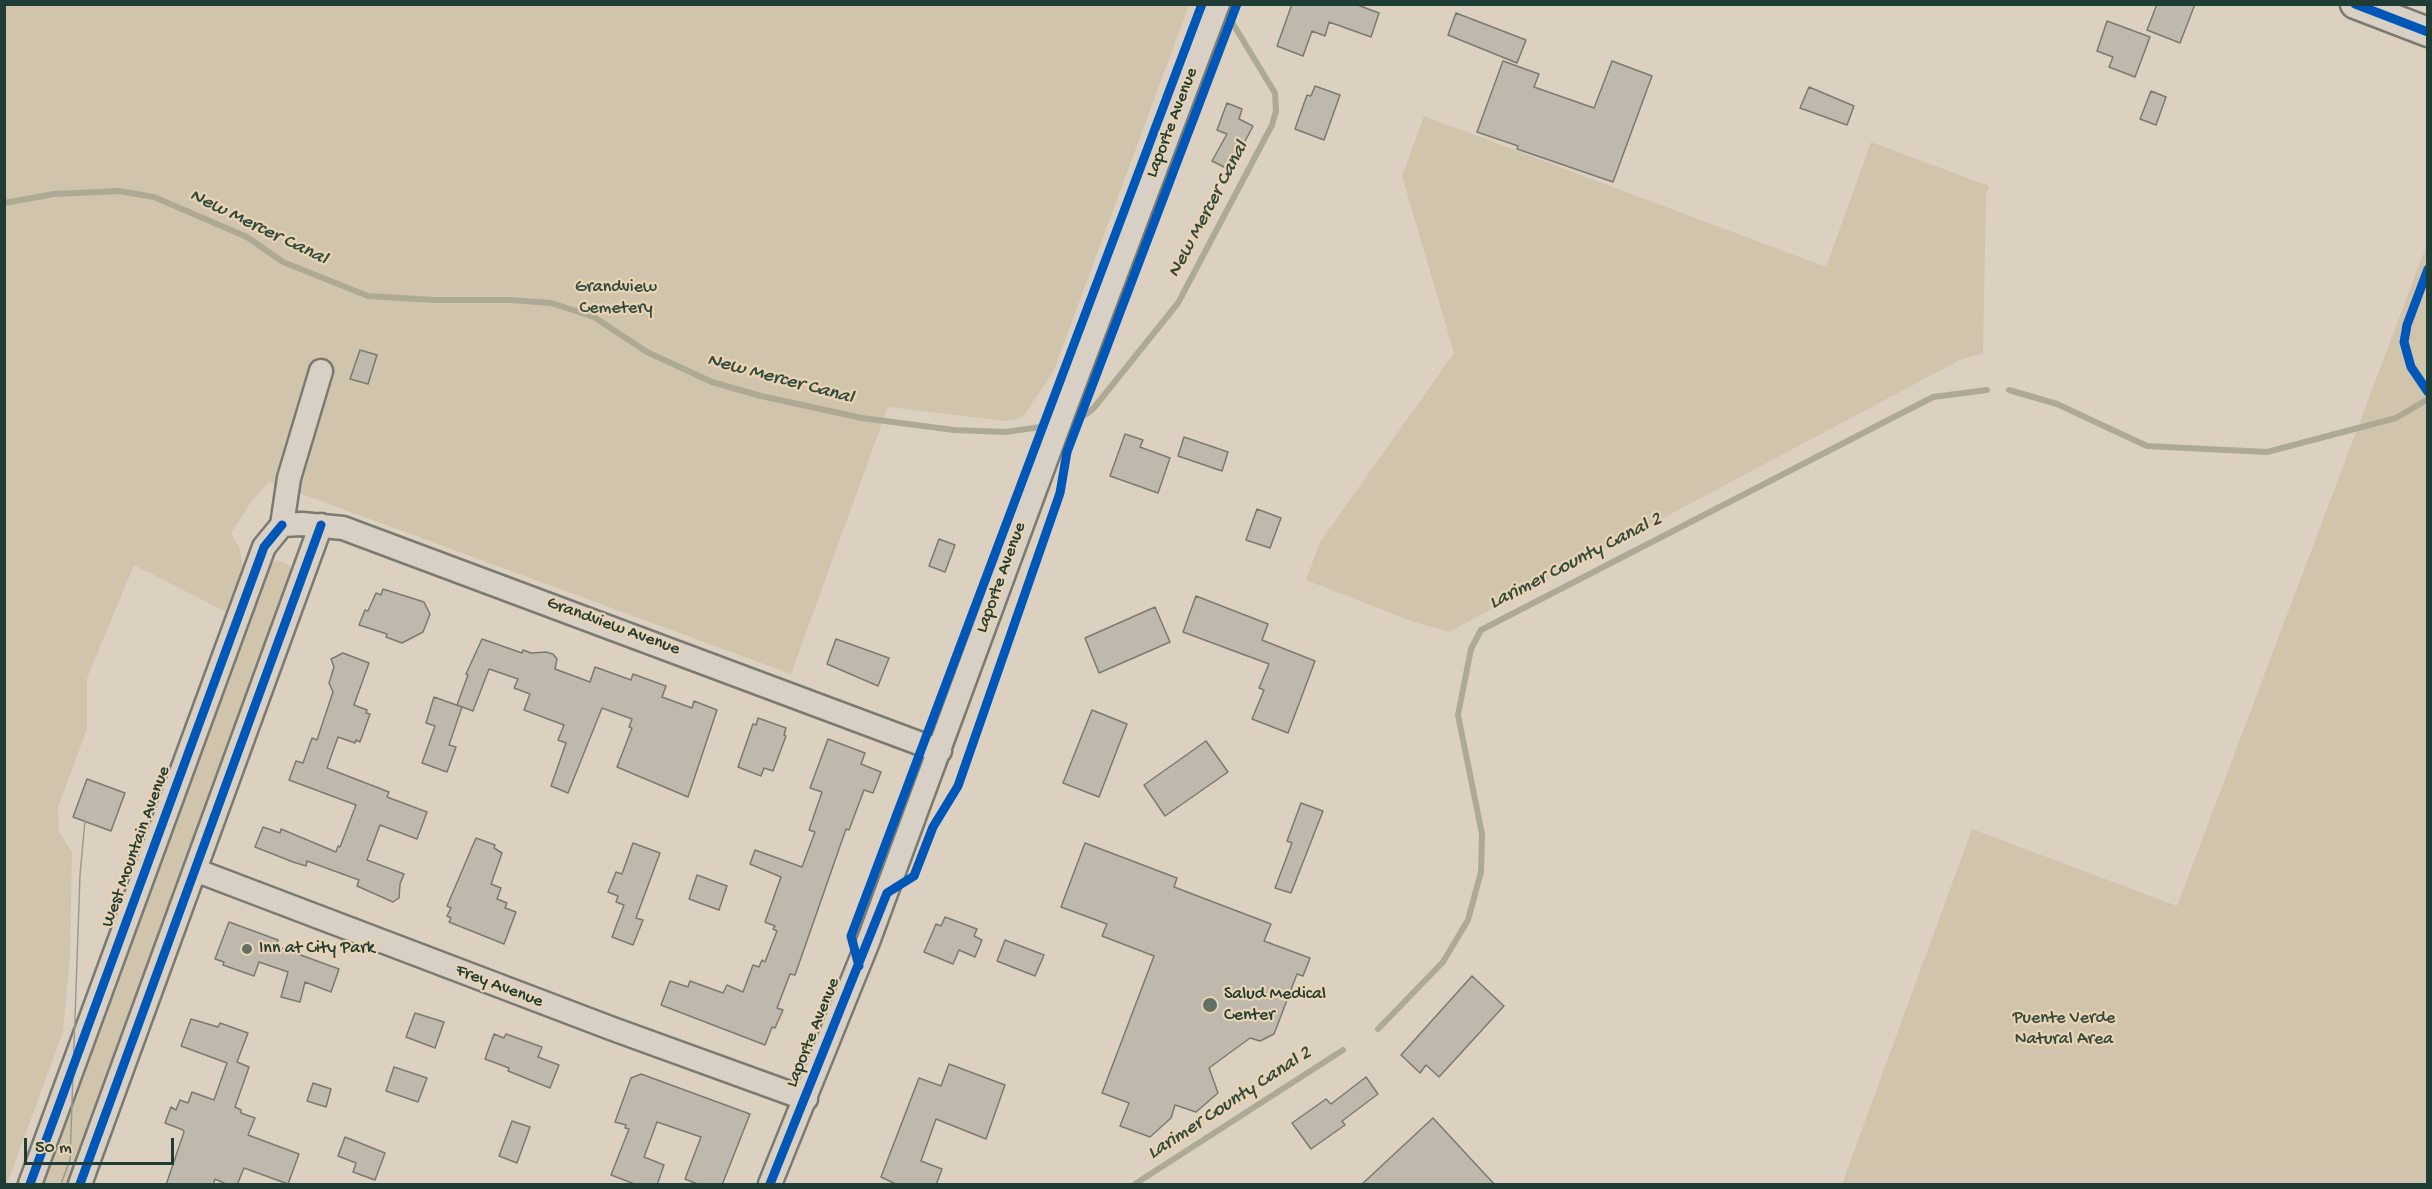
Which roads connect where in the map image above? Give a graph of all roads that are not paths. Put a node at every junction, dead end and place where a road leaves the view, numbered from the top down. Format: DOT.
graph roads {
  1 [pos="1218,4"];
  2 [pos="2355,4"];
  3 [pos="2427,32"];
  4 [pos="321,371"];
  5 [pos="282,525"];
  6 [pos="321,525"];
  7 [pos="940,751"];
  8 [pos="195,870"];
  9 [pos="806,1099"];
  10 [pos="30,1185"];
  11 [pos="80,1185"];
  12 [pos="770,1185"];
  1 -- 7 [label="street, Laporte Avenue"];
  2 -- 3 [label="main road"];
  4 -- 5 [label="street, West Mountain Avenue"];
  5 -- 6 [label="street, Grandview Avenue"];
  5 -- 10 [label="street, West Mountain Avenue"];
  6 -- 7 [label="street, Grandview Avenue"];
  6 -- 8 [label="street"];
  7 -- 9 [label="street, Laporte Avenue"];
  8 -- 9 [label="street, Frey Avenue"];
  8 -- 11 [label="street"];
  9 -- 12 [label="street, Laporte Avenue"];
}
